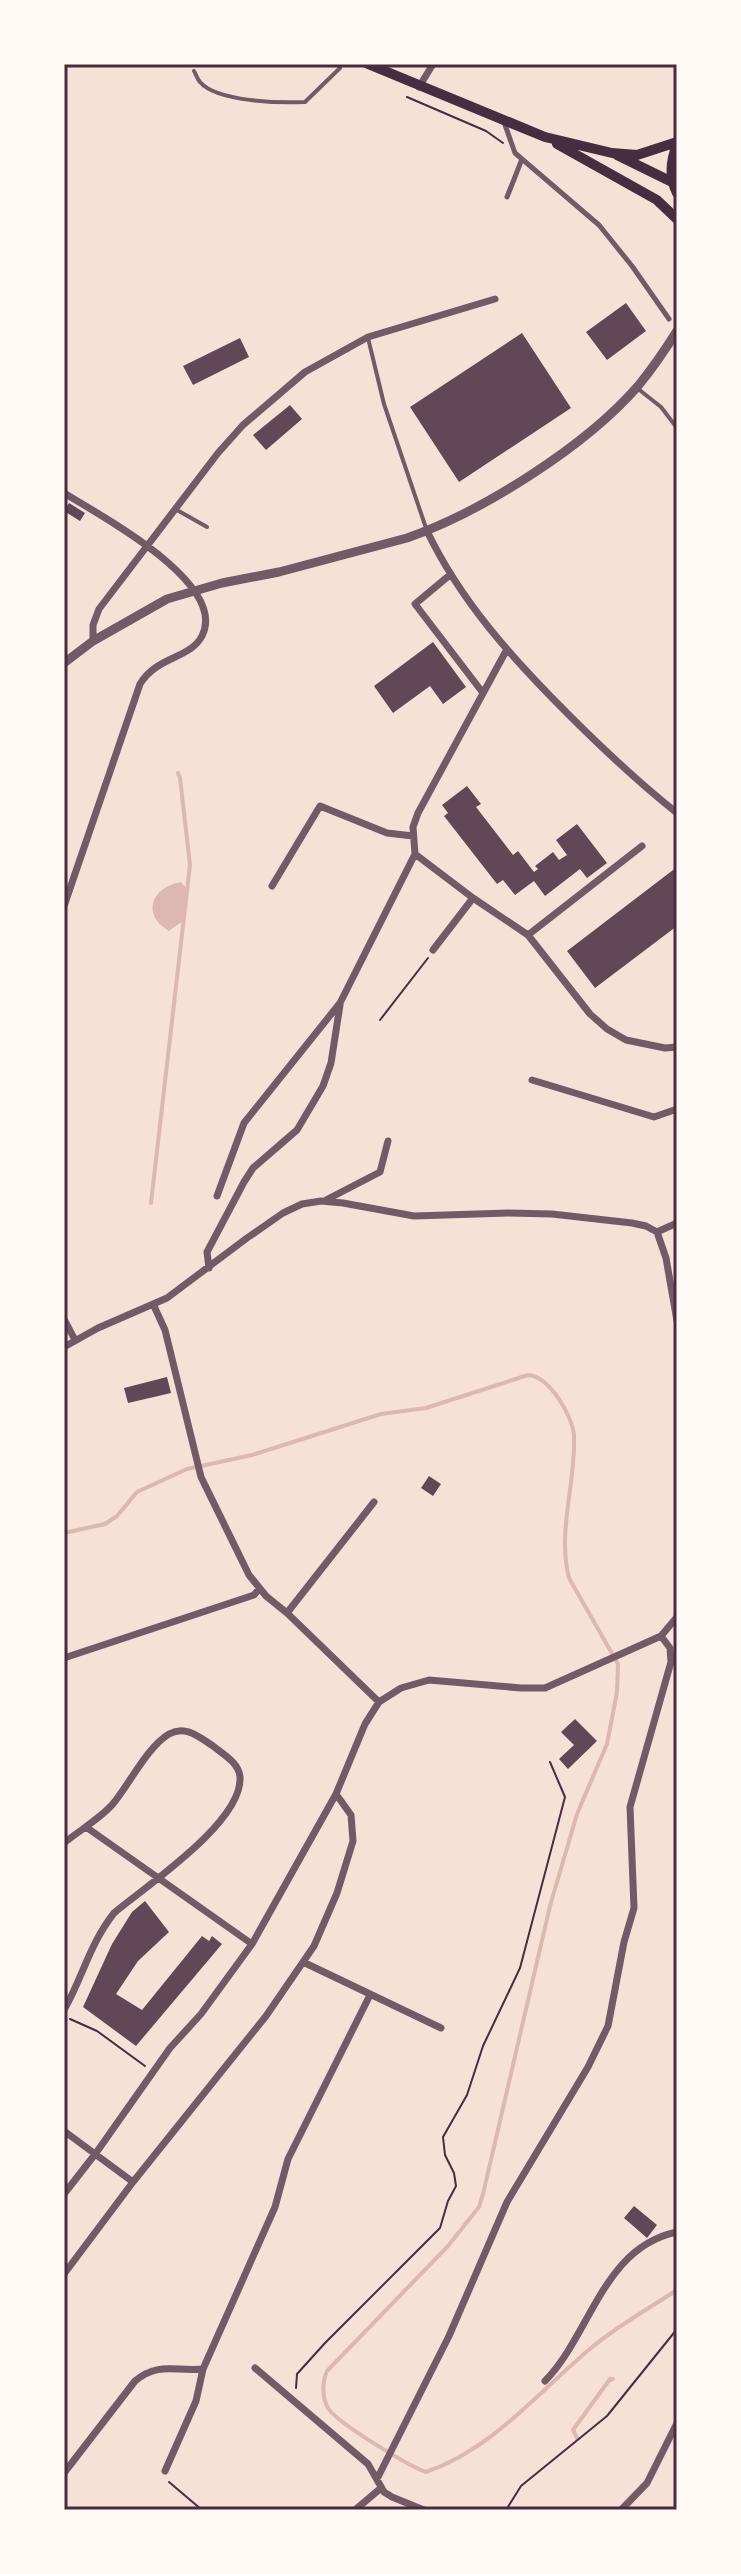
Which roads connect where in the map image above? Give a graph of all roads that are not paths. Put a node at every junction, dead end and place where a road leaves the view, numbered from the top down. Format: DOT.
graph roads {
  1 [pos="368,64"];
  2 [pos="433,64"];
  3 [pos="340,68"];
  4 [pos="194,71"];
  5 [pos="419,87"];
  6 [pos="503,121"];
  7 [pos="545,137"];
  8 [pos="677,144"];
  9 [pos="612,153"];
  10 [pos="522,159"];
  11 [pos="674,188"];
  12 [pos="507,197"];
  13 [pos="677,219"];
  14 [pos="495,299"];
  15 [pos="669,319"];
  16 [pos="677,331"];
  17 [pos="368,337"];
  18 [pos="637,388"];
  19 [pos="677,428"];
  20 [pos="64,493"];
  21 [pos="177,510"];
  22 [pos="207,527"];
  23 [pos="427,531"];
  24 [pos="149,546"];
  25 [pos="451,574"];
  26 [pos="197,590"];
  27 [pos="93,641"];
  28 [pos="506,651"];
  29 [pos="66,658"];
  30 [pos="483,693"];
  31 [pos="677,813"];
  32 [pos="413,836"];
  33 [pos="642,846"];
  34 [pos="415,854"];
  35 [pos="272,886"];
  36 [pos="473,898"];
  37 [pos="64,906"];
  38 [pos="528,935"];
  39 [pos="433,950"];
  40 [pos="340,1003"];
  41 [pos="677,1047"];
  42 [pos="532,1080"];
  43 [pos="677,1109"];
  44 [pos="388,1141"];
  45 [pos="217,1196"];
  46 [pos="324,1201"];
  47 [pos="677,1223"];
  48 [pos="657,1232"];
  49 [pos="666,1258"];
  50 [pos="677,1261"];
  51 [pos="209,1268"];
  52 [pos="154,1306"];
  53 [pos="64,1319"];
  54 [pos="677,1321"];
  55 [pos="75,1340"];
  56 [pos="64,1347"];
  57 [pos="374,1502"];
  58 [pos="259,1589"];
  59 [pos="287,1613"];
  60 [pos="677,1617"];
  61 [pos="661,1636"];
  62 [pos="64,1658"];
  63 [pos="379,1702"];
  64 [pos="336,1794"];
  65 [pos="86,1827"];
  66 [pos="64,1843"];
  67 [pos="158,1878"];
  68 [pos="252,1944"];
  69 [pos="303,1962"];
  70 [pos="370,1995"];
  71 [pos="64,2013"];
  72 [pos="441,2028"];
  73 [pos="64,2131"];
  74 [pos="96,2153"];
  75 [pos="133,2182"];
  76 [pos="64,2194"];
  77 [pos="676,2232"];
  78 [pos="64,2274"];
  79 [pos="255,2368"];
  80 [pos="203,2369"];
  81 [pos="545,2381"];
  82 [pos="677,2423"];
  83 [pos="165,2471"];
  84 [pos="64,2473"];
  85 [pos="378,2477"];
  86 [pos="381,2488"];
  87 [pos="355,2510"];
  88 [pos="424,2510"];
  89 [pos="621,2510"];
  1 -- 5 [label="main road"];
  2 -- 5 [label="street"];
  3 -- 4 [label="lane"];
  5 -- 6 [label="main road"];
  6 -- 7 [label="main road"];
  6 -- 10 [label="street"];
  7 -- 9 [label="main road"];
  7 -- 13 [label="main road"];
  8 -- 9 [label="main road"];
  8 -- 11 [label="main road"];
  9 -- 11 [label="main road"];
  10 -- 12 [label="street"];
  10 -- 15 [label="street"];
  14 -- 17 [label="street"];
  16 -- 18 [label="street"];
  17 -- 21 [label="street"];
  17 -- 23 [label="lane"];
  18 -- 19 [label="lane"];
  18 -- 23 [label="street"];
  20 -- 24 [label="street"];
  21 -- 22 [label="lane"];
  21 -- 24 [label="street"];
  23 -- 25 [label="street"];
  23 -- 26 [label="street"];
  24 -- 26 [label="street"];
  24 -- 27 [label="street"];
  25 -- 28 [label="street"];
  25 -- 30 [label="street"];
  26 -- 27 [label="street"];
  26 -- 37 [label="street"];
  27 -- 29 [label="street"];
  28 -- 30 [label="street"];
  28 -- 31 [label="street"];
  30 -- 32 [label="street"];
  32 -- 34 [label="street"];
  32 -- 35 [label="street"];
  33 -- 38 [label="street"];
  34 -- 36 [label="street"];
  34 -- 40 [label="street"];
  36 -- 38 [label="street"];
  36 -- 39 [label="street"];
  38 -- 41 [label="street"];
  40 -- 45 [label="street"];
  40 -- 51 [label="street"];
  42 -- 43 [label="street"];
  44 -- 46 [label="street"];
  46 -- 48 [label="street"];
  46 -- 51 [label="street"];
  47 -- 48 [label="street"];
  48 -- 49 [label="street"];
  49 -- 50 [label="street"];
  49 -- 54 [label="street"];
  51 -- 52 [label="street"];
  52 -- 55 [label="street"];
  52 -- 58 [label="street"];
  53 -- 55 [label="street"];
  55 -- 56 [label="street"];
  57 -- 59 [label="street"];
  58 -- 59 [label="street"];
  58 -- 62 [label="street"];
  59 -- 63 [label="street"];
  60 -- 61 [label="street"];
  61 -- 63 [label="street"];
  61 -- 85 [label="street"];
  63 -- 64 [label="street"];
  64 -- 68 [label="street"];
  64 -- 69 [label="street"];
  65 -- 66 [label="street"];
  65 -- 67 [label="street"];
  65 -- 67 [label="street"];
  67 -- 68 [label="street"];
  67 -- 71 [label="street"];
  68 -- 74 [label="street"];
  69 -- 70 [label="street"];
  69 -- 75 [label="street"];
  70 -- 72 [label="street"];
  70 -- 80 [label="street"];
  73 -- 74 [label="street"];
  74 -- 75 [label="street"];
  74 -- 76 [label="street"];
  75 -- 78 [label="street"];
  77 -- 81 [label="street"];
  79 -- 85 [label="street"];
  80 -- 83 [label="street"];
  80 -- 84 [label="street"];
  82 -- 89 [label="street"];
  85 -- 86 [label="street"];
  86 -- 87 [label="street"];
  86 -- 88 [label="street"];
}
